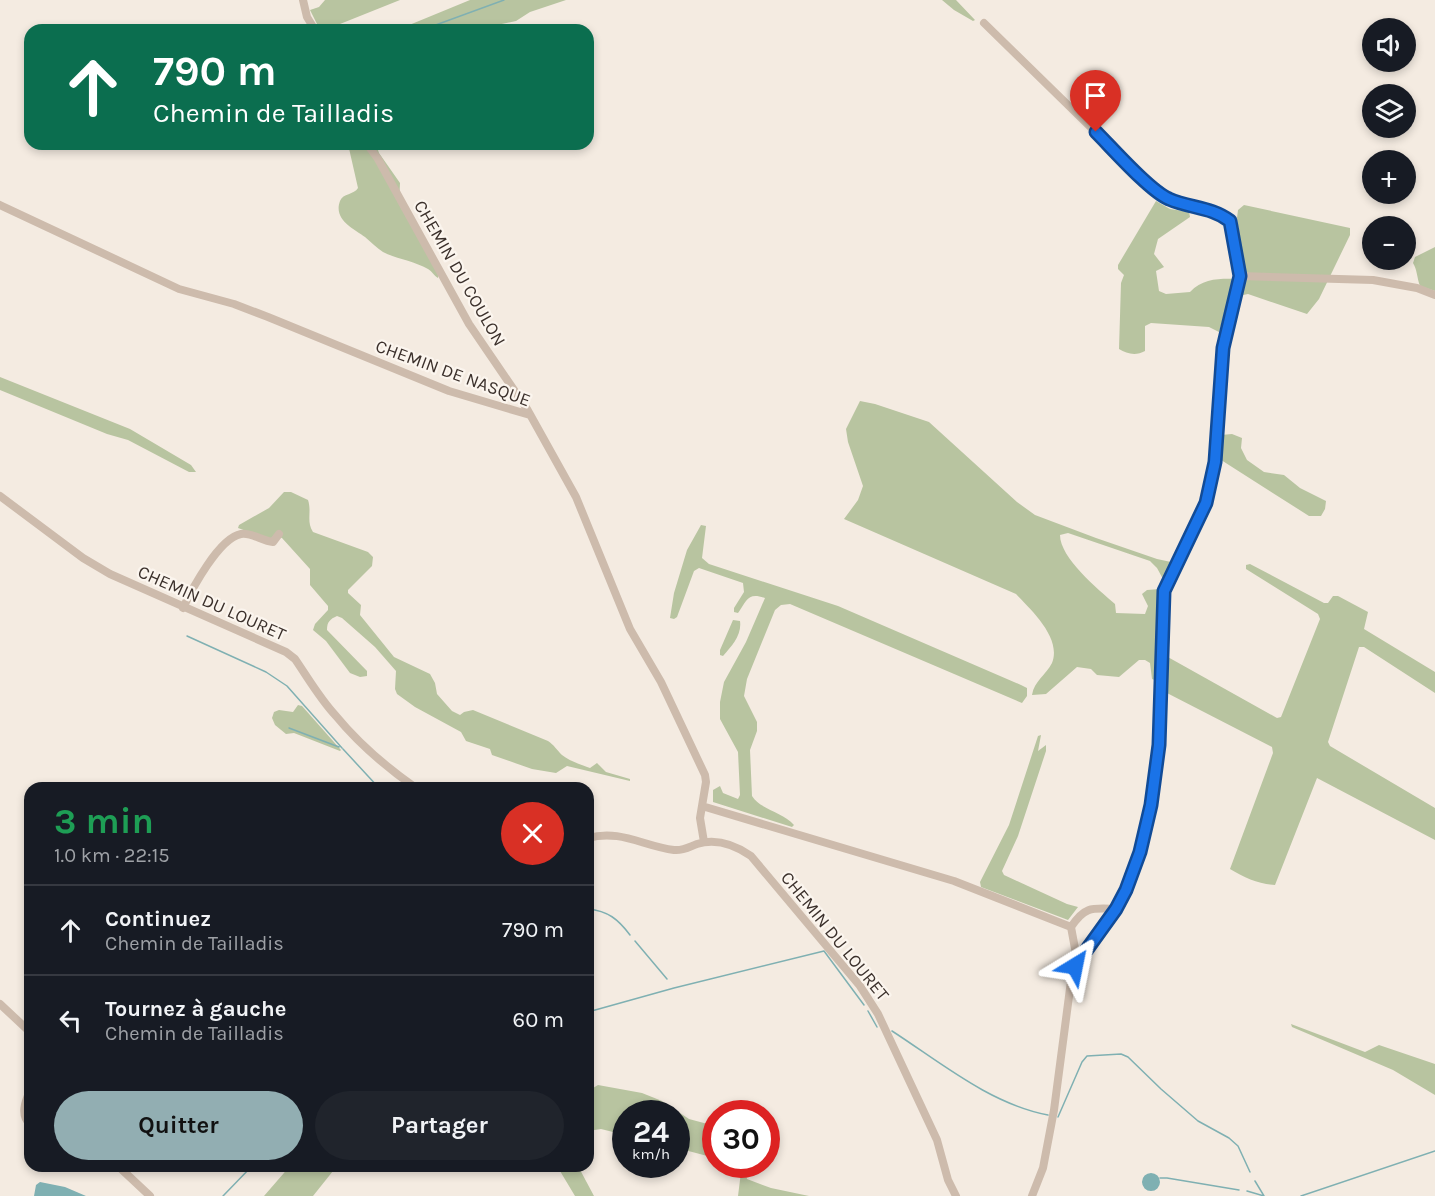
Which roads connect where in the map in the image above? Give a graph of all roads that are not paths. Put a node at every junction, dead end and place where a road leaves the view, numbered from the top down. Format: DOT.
graph roads {
  1 [pos="303,0"];
  2 [pos="984,23"];
  3 [pos="311,24"];
  4 [pos="371,150"];
  5 [pos="0,205"];
  6 [pos="1240,276"];
  7 [pos="1435,295"];
  8 [pos="530,415"];
  9 [pos="0,496"];
  10 [pos="279,534"];
  11 [pos="183,608"];
  12 [pos="407,782"];
  13 [pos="702,806"];
  14 [pos="594,836"];
  15 [pos="704,842"];
  16 [pos="1116,909"];
  17 [pos="1071,927"];
  18 [pos="1075,966"];
  19 [pos="0,1004"];
  20 [pos="24,1026"];
  21 [pos="124,1172"];
  22 [pos="150,1196"];
  23 [pos="956,1196"];
  24 [pos="1032,1196"];
  1 -- 3 [label="street"];
  2 -- 6 [label="street"];
  4 -- 8 [label="street, CHEMIN DU COULON"];
  5 -- 8 [label="street, CHEMIN DE NASQUE"];
  6 -- 7 [label="street"];
  6 -- 16 [label="street"];
  8 -- 13 [label="street, CHEMIN DE NASQUE"];
  9 -- 11 [label="street, CHEMIN DU LOURET"];
  10 -- 11 [label="street"];
  11 -- 12 [label="street, CHEMIN DU LOURET"];
  13 -- 15 [label="street, CHEMIN DE NASQUE"];
  13 -- 17 [label="street"];
  14 -- 15 [label="street, CHEMIN DU LOURET"];
  15 -- 23 [label="street, CHEMIN DU LOURET"];
  16 -- 17 [label="street"];
  16 -- 18 [label="street"];
  17 -- 18 [label="street"];
  18 -- 24 [label="street"];
  19 -- 20 [label="street"];
  21 -- 22 [label="street"];
}
